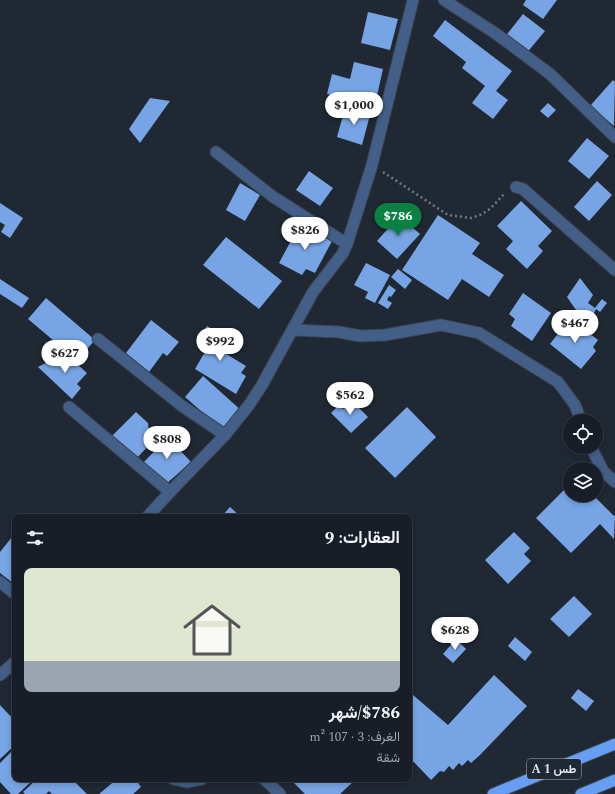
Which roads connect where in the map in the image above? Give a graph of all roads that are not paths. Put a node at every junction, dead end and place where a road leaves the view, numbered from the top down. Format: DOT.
graph roads {
  1 [pos="412,0"];
  2 [pos="444,0"];
  3 [pos="615,137"];
  4 [pos="216,152"];
  5 [pos="516,187"];
  6 [pos="347,244"];
  7 [pos="615,270"];
  8 [pos="293,330"];
  9 [pos="98,339"];
  10 [pos="70,407"];
  11 [pos="578,414"];
  12 [pos="225,435"];
  13 [pos="594,454"];
  14 [pos="615,482"];
  15 [pos="170,492"];
  16 [pos="150,514"];
  17 [pos="0,582"];
  18 [pos="12,592"];
  19 [pos="12,665"];
  20 [pos="0,675"];
  21 [pos="615,744"];
  22 [pos="615,780"];
  23 [pos="267,782"];
  24 [pos="280,794"];
  25 [pos="493,794"];
  26 [pos="581,794"];
  1 -- 6 [label="street"];
  2 -- 3 [label="street"];
  4 -- 6 [label="street"];
  5 -- 7 [label="street"];
  6 -- 8 [label="street"];
  8 -- 11 [label="street"];
  8 -- 12 [label="street"];
  9 -- 12 [label="street"];
  10 -- 15 [label="street"];
  12 -- 15 [label="street"];
  13 -- 14 [label="street"];
  15 -- 16 [label="street"];
  17 -- 18 [label="street"];
  19 -- 20 [label="street"];
  21 -- 25 [label="highway, A 1 طس"];
  22 -- 26 [label="highway, A 1 طس"];
  23 -- 24 [label="street"];
}
